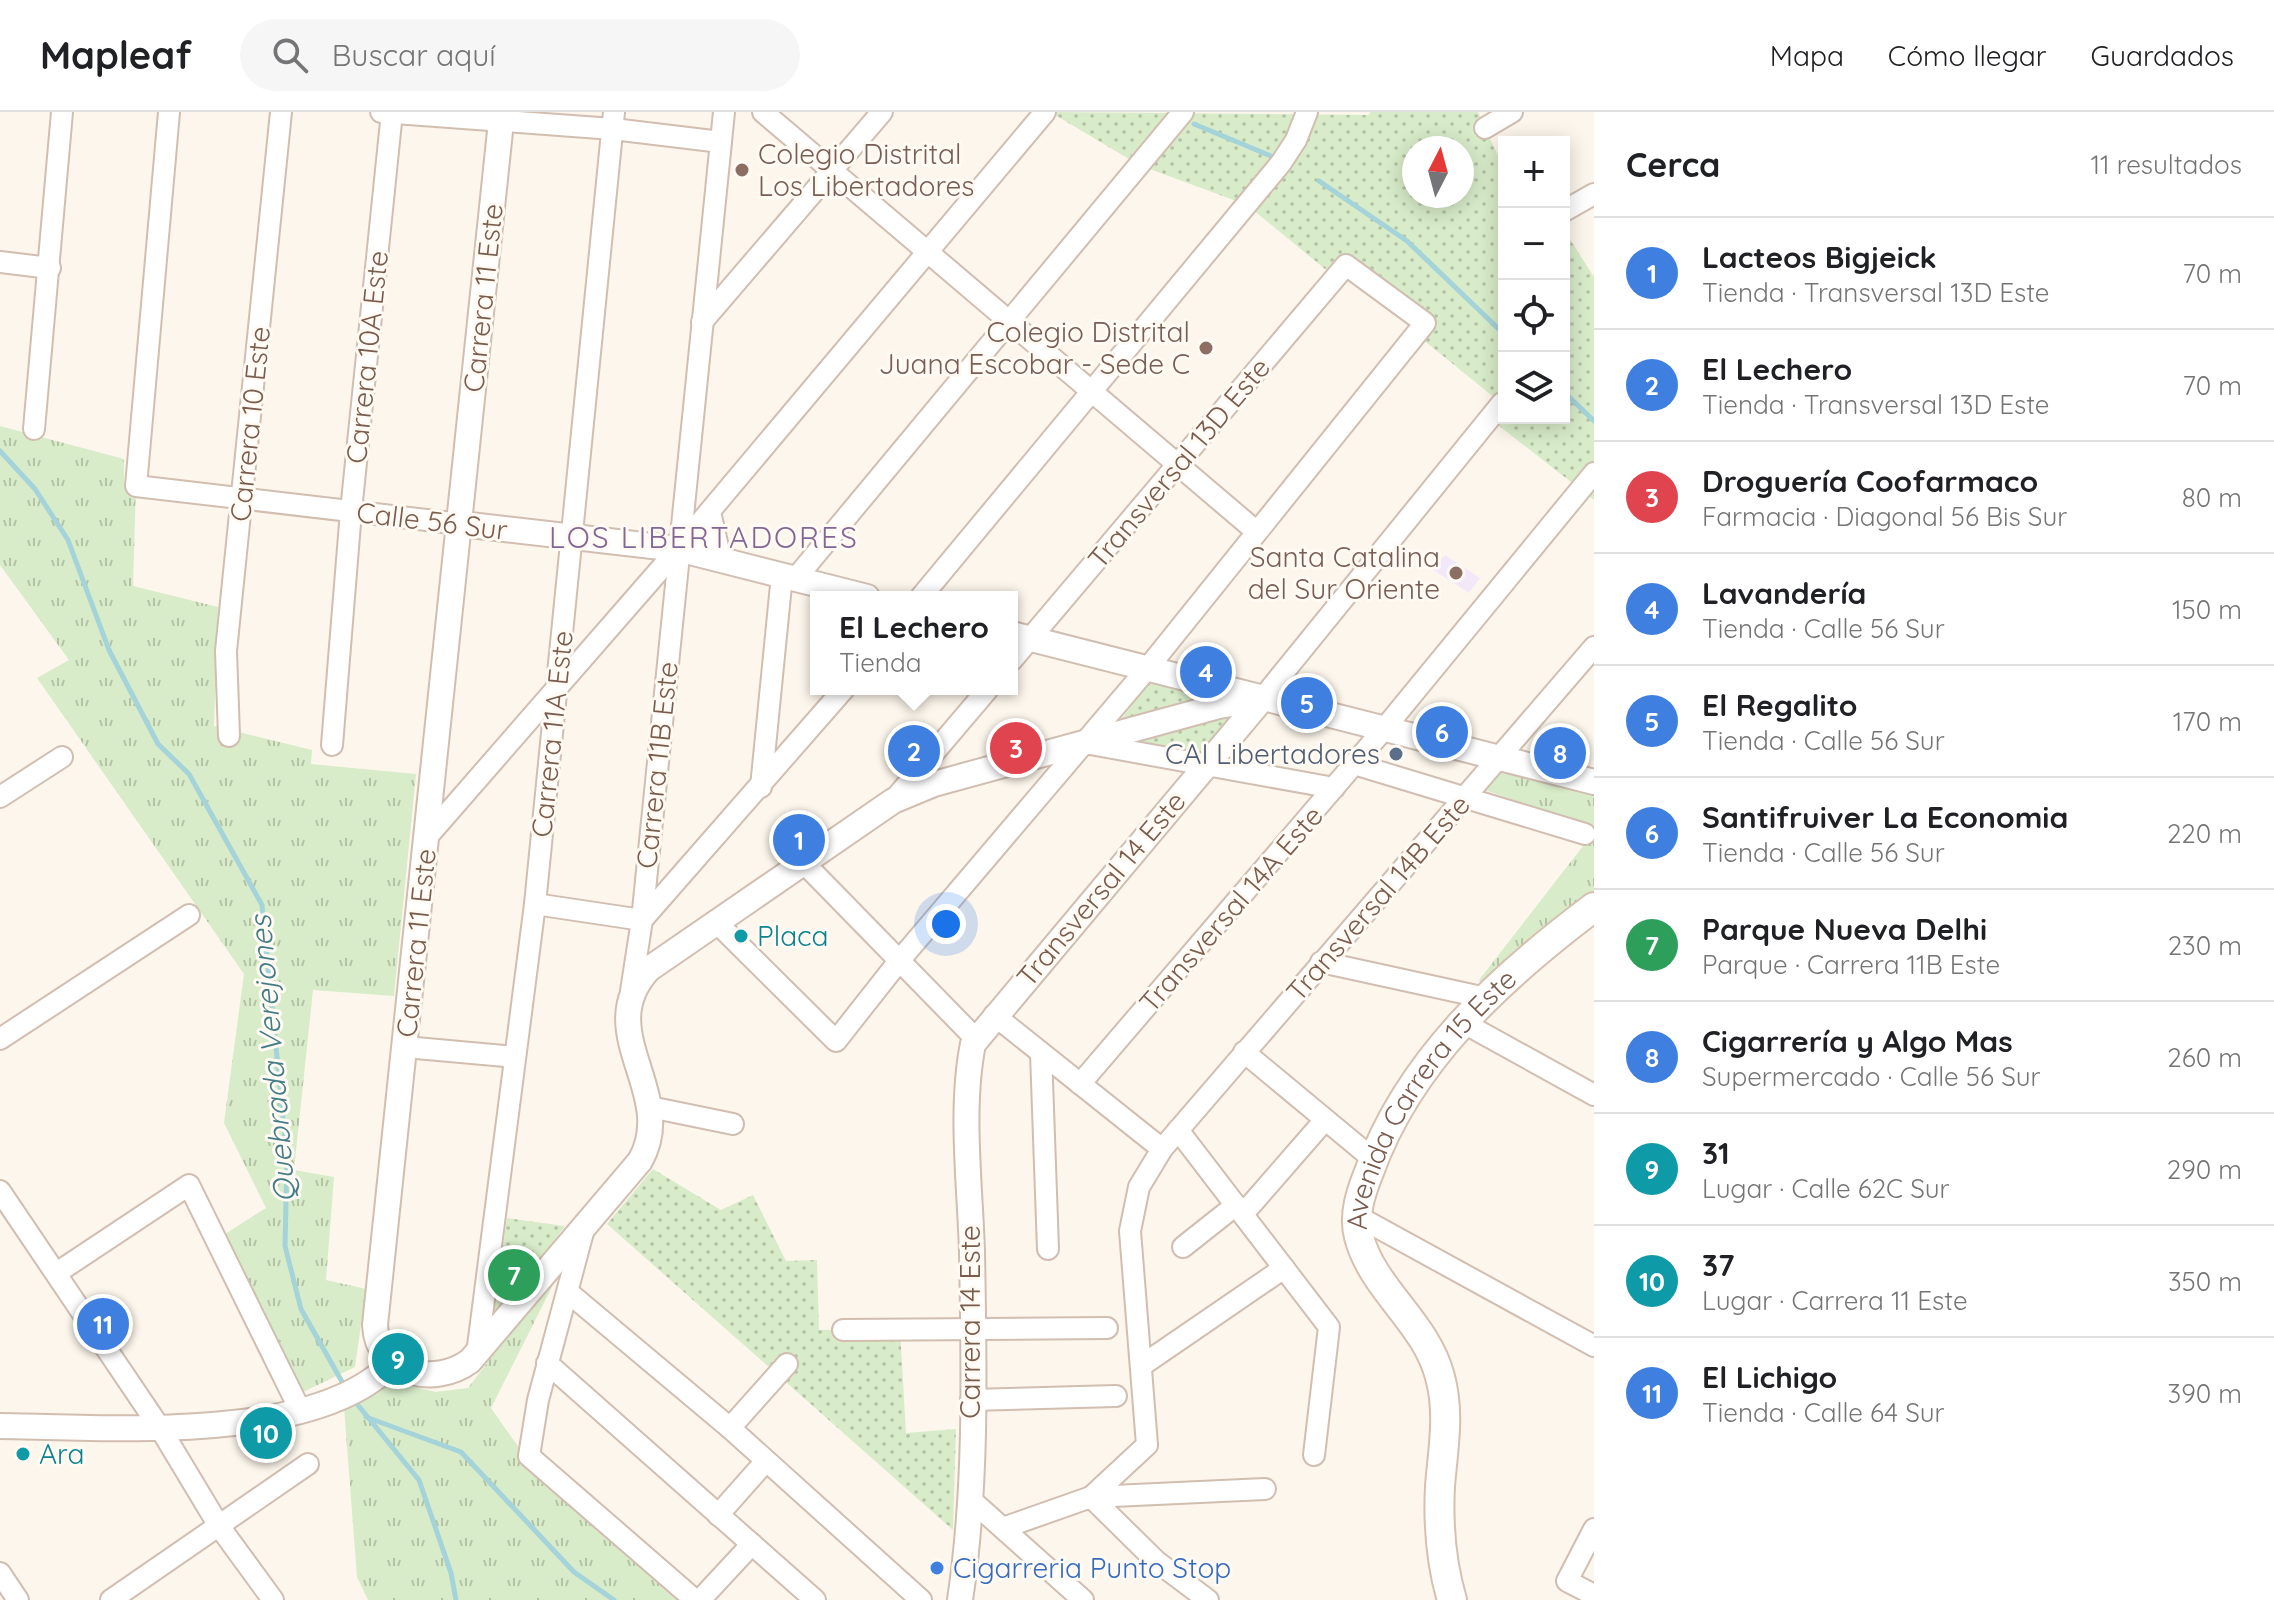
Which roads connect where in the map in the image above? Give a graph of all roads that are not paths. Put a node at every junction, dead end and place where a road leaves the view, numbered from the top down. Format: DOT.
graph roads {
  1 [pos="62,112"];
  2 [pos="169,112"];
  3 [pos="281,112"];
  4 [pos="389,112"];
  5 [pos="724,112"];
  6 [pos="763,112"];
  7 [pos="882,112"];
  8 [pos="1045,112"];
  9 [pos="1183,112"];
  10 [pos="1307,112"];
  11 [pos="1512,112"];
  12 [pos="502,116"];
  13 [pos="614,120"];
  14 [pos="1485,128"];
  15 [pos="721,142"];
  16 [pos="832,170"];
  17 [pos="1594,194"];
  18 [pos="1569,208"];
  19 [pos="928,252"];
  20 [pos="0,262"];
  21 [pos="50,268"];
  22 [pos="1010,321"];
  23 [pos="702,322"];
  24 [pos="1092,391"];
  25 [pos="1498,408"];
  26 [pos="34,429"];
  27 [pos="1178,464"];
  28 [pos="1594,473"];
  29 [pos="243,499"];
  30 [pos="351,511"];
  31 [pos="710,512"];
  32 [pos="461,524"];
  33 [pos="1257,532"];
  34 [pos="571,537"];
  35 [pos="678,549"];
  36 [pos="721,560"];
  37 [pos="789,577"];
  38 [pos="844,591"];
  39 [pos="926,591"];
  40 [pos="1021,637"];
  41 [pos="1594,647"];
  42 [pos="1147,669"];
  43 [pos="557,689"];
  44 [pos="839,695"];
  45 [pos="983,695"];
  46 [pos="1262,699"];
  47 [pos="1384,729"];
  48 [pos="229,736"];
  49 [pos="1085,743"];
  50 [pos="332,745"];
  51 [pos="62,757"];
  52 [pos="1500,759"];
  53 [pos="1354,764"];
  54 [pos="1207,765"];
  55 [pos="1594,782"];
  56 [pos="761,787"];
  57 [pos="1334,788"];
  58 [pos="0,797"];
  59 [pos="1466,798"];
  60 [pos="893,801"];
  61 [pos="1585,834"];
  62 [pos="427,837"];
  63 [pos="803,862"];
  64 [pos="535,904"];
  65 [pos="1594,907"];
  66 [pos="189,915"];
  67 [pos="642,920"];
  68 [pos="716,922"];
  69 [pos="899,961"];
  70 [pos="1321,962"];
  71 [pos="631,991"];
  72 [pos="1486,998"];
  73 [pos="994,1015"];
  74 [pos="1462,1022"];
  75 [pos="0,1039"];
  76 [pos="974,1042"];
  77 [pos="405,1047"];
  78 [pos="1244,1052"];
  79 [pos="1041,1053"];
  80 [pos="515,1057"];
  81 [pos="1080,1084"];
  82 [pos="1594,1095"];
  83 [pos="650,1107"];
  84 [pos="1324,1121"];
  85 [pos="733,1124"];
  86 [pos="1178,1130"];
  87 [pos="1162,1149"];
  88 [pos="1373,1159"];
  89 [pos="0,1191"];
  90 [pos="1239,1210"];
  91 [pos="1357,1216"];
  92 [pos="585,1225"];
  93 [pos="1183,1247"];
  94 [pos="1048,1249"];
  95 [pos="1284,1268"];
  96 [pos="58,1272"];
  97 [pos="569,1293"];
  98 [pos="1107,1328"];
  99 [pos="971,1329"];
  100 [pos="843,1330"];
  101 [pos="1594,1346"];
  102 [pos="477,1354"];
  103 [pos="393,1362"];
  104 [pos="547,1363"];
  105 [pos="787,1364"];
  106 [pos="1141,1366"];
  107 [pos="1116,1396"];
  108 [pos="971,1400"];
  109 [pos="311,1407"];
  110 [pos="0,1426"];
  111 [pos="160,1428"];
  112 [pos="730,1428"];
  113 [pos="1314,1455"];
  114 [pos="766,1461"];
  115 [pos="308,1464"];
  116 [pos="1265,1489"];
  117 [pos="1091,1497"];
  118 [pos="970,1499"];
  119 [pos="718,1515"];
  120 [pos="219,1526"];
  121 [pos="1003,1528"];
  122 [pos="1594,1529"];
  123 [pos="752,1544"];
  124 [pos="0,1573"];
  125 [pos="1594,1595"];
  126 [pos="18,1600"];
  127 [pos="111,1600"];
  128 [pos="273,1600"];
  129 [pos="697,1600"];
  130 [pos="815,1600"];
  131 [pos="921,1600"];
  132 [pos="960,1600"];
  133 [pos="1083,1600"];
  134 [pos="1208,1600"];
  135 [pos="1452,1600"];
  1 -- 21 [label="street"];
  2 -- 29 [label="street, Calle 56 Sur"];
  3 -- 29 [label="street, Carrera 10 Este"];
  4 -- 12 [label="street"];
  4 -- 30 [label="street, Carrera 10A Este"];
  5 -- 15 [label="street, Carrera 11B Este"];
  6 -- 16 [label="street"];
  7 -- 16 [label="street"];
  8 -- 19 [label="street"];
  9 -- 22 [label="street"];
  10 -- 24 [label="street"];
  11 -- 14 [label="street"];
  12 -- 13 [label="street"];
  12 -- 32 [label="street, Carrera 11 Este"];
  13 -- 15 [label="street"];
  13 -- 34 [label="street, Carrera 11A Este"];
  15 -- 23 [label="street, Carrera 11B Este"];
  16 -- 19 [label="street"];
  16 -- 23 [label="street"];
  17 -- 18 [label="street"];
  19 -- 22 [label="street"];
  19 -- 31 [label="street"];
  20 -- 21 [label="street"];
  21 -- 26 [label="street"];
  22 -- 24 [label="street"];
  22 -- 37 [label="street"];
  23 -- 35 [label="street, Carrera 11B Este"];
  24 -- 27 [label="street"];
  24 -- 39 [label="street"];
  25 -- 46 [label="street"];
  27 -- 33 [label="street"];
  27 -- 33 [label="street, Transversal 13D Este"];
  27 -- 40 [label="street, Transversal 13D Este"];
  28 -- 47 [label="street, Transversal 14A Este"];
  29 -- 30 [label="street, Calle 56 Sur"];
  29 -- 48 [label="street, Carrera 10 Este"];
  30 -- 32 [label="street, Calle 56 Sur"];
  30 -- 50 [label="street, Carrera 10A Este"];
  31 -- 35 [label="street"];
  31 -- 36 [label="street"];
  32 -- 34 [label="street, Calle 56 Sur"];
  32 -- 62 [label="street, Carrera 11 Este"];
  33 -- 42 [label="street"];
  34 -- 35 [label="street, Calle 56 Sur"];
  34 -- 43 [label="street, Carrera 11A Este"];
  35 -- 36 [label="street, Calle 56 Sur"];
  35 -- 43 [label="street"];
  35 -- 67 [label="street, Carrera 11B Este"];
  36 -- 37 [label="street, Calle 56 Sur"];
  37 -- 38 [label="street, Calle 56 Sur"];
  37 -- 56 [label="street"];
  40 -- 42 [label="street"];
  41 -- 52 [label="street, Transversal 14B Este"];
  42 -- 46 [label="street"];
  42 -- 49 [label="street"];
  43 -- 62 [label="street"];
  43 -- 64 [label="street, Carrera 11A Este"];
  44 -- 56 [label="street"];
  45 -- 60 [label="street"];
  46 -- 47 [label="street"];
  46 -- 49 [label="street"];
  46 -- 54 [label="street, Transversal 14 Este"];
  47 -- 52 [label="street"];
  47 -- 53 [label="street, Transversal 14A Este"];
  49 -- 54 [label="street"];
  49 -- 60 [label="street"];
  49 -- 69 [label="street"];
  51 -- 58 [label="street"];
  52 -- 55 [label="street"];
  52 -- 59 [label="street, Transversal 14B Este"];
  53 -- 57 [label="street, Transversal 14A Este"];
  53 -- 59 [label="street"];
  54 -- 57 [label="street"];
  54 -- 73 [label="street, Transversal 14 Este"];
  56 -- 67 [label="street"];
  57 -- 81 [label="street, Transversal 14A Este"];
  59 -- 61 [label="street"];
  59 -- 70 [label="street, Transversal 14B Este"];
  60 -- 63 [label="street"];
  62 -- 77 [label="street, Carrera 11 Este"];
  63 -- 68 [label="street"];
  63 -- 69 [label="street"];
  64 -- 67 [label="street"];
  64 -- 80 [label="street, Carrera 11A Este"];
  65 -- 72 [label="main road, Avenida Carrera 15 Este"];
  66 -- 75 [label="street"];
  67 -- 71 [label="street, Carrera 11B Este"];
  68 -- 69 [label="street"];
  68 -- 71 [label="street"];
  69 -- 76 [label="street"];
  70 -- 72 [label="street"];
  70 -- 78 [label="street, Transversal 14B Este"];
  71 -- 83 [label="street, Carrera 11B Este"];
  72 -- 74 [label="main road, Avenida Carrera 15 Este"];
  73 -- 76 [label="street, Transversal 14 Este"];
  73 -- 79 [label="street"];
  74 -- 82 [label="street"];
  74 -- 88 [label="main road, Avenida Carrera 15 Este"];
  76 -- 99 [label="street, Carrera 14 Este"];
  77 -- 80 [label="street"];
  77 -- 103 [label="street, Carrera 11 Este"];
  78 -- 84 [label="street"];
  78 -- 86 [label="street, Transversal 14B Este"];
  79 -- 81 [label="street"];
  79 -- 94 [label="street"];
  80 -- 102 [label="street, Carrera 11A Este"];
  81 -- 87 [label="street"];
  83 -- 85 [label="street"];
  83 -- 92 [label="street, Carrera 11B Este"];
  84 -- 88 [label="street"];
  84 -- 90 [label="street"];
  86 -- 87 [label="street, Transversal 14B Este"];
  86 -- 90 [label="street"];
  87 -- 106 [label="street, Transversal 14B Este"];
  88 -- 91 [label="main road, Avenida Carrera 15 Este"];
  89 -- 96 [label="street"];
  90 -- 93 [label="street"];
  90 -- 95 [label="street"];
  91 -- 101 [label="street"];
  91 -- 135 [label="main road, Avenida Carrera 15 Este"];
  92 -- 97 [label="street"];
  92 -- 102 [label="street, Carrera 11B Este"];
  95 -- 106 [label="street"];
  95 -- 113 [label="street"];
  96 -- 109 [label="street"];
  96 -- 111 [label="street"];
  97 -- 104 [label="street"];
  97 -- 112 [label="street"];
  98 -- 99 [label="street"];
  99 -- 100 [label="street"];
  99 -- 108 [label="street, Carrera 14 Este"];
  102 -- 103 [label="street"];
  103 -- 109 [label="street"];
  104 -- 119 [label="street"];
  104 -- 129 [label="street"];
  105 -- 112 [label="street"];
  106 -- 117 [label="street, Transversal 14B Este"];
  107 -- 108 [label="street"];
  108 -- 118 [label="street, Carrera 14 Este"];
  109 -- 111 [label="street"];
  110 -- 111 [label="street"];
  111 -- 120 [label="street"];
  112 -- 114 [label="street"];
  114 -- 119 [label="street"];
  114 -- 131 [label="street"];
  115 -- 120 [label="street"];
  116 -- 117 [label="street"];
  117 -- 121 [label="street"];
  117 -- 134 [label="street"];
  118 -- 121 [label="street"];
  118 -- 132 [label="street, Carrera 14 Este"];
  119 -- 123 [label="street"];
  120 -- 127 [label="street"];
  120 -- 128 [label="street"];
  121 -- 133 [label="street"];
  122 -- 125 [label="street"];
  123 -- 129 [label="street"];
  123 -- 130 [label="street"];
  124 -- 126 [label="street"];
}
